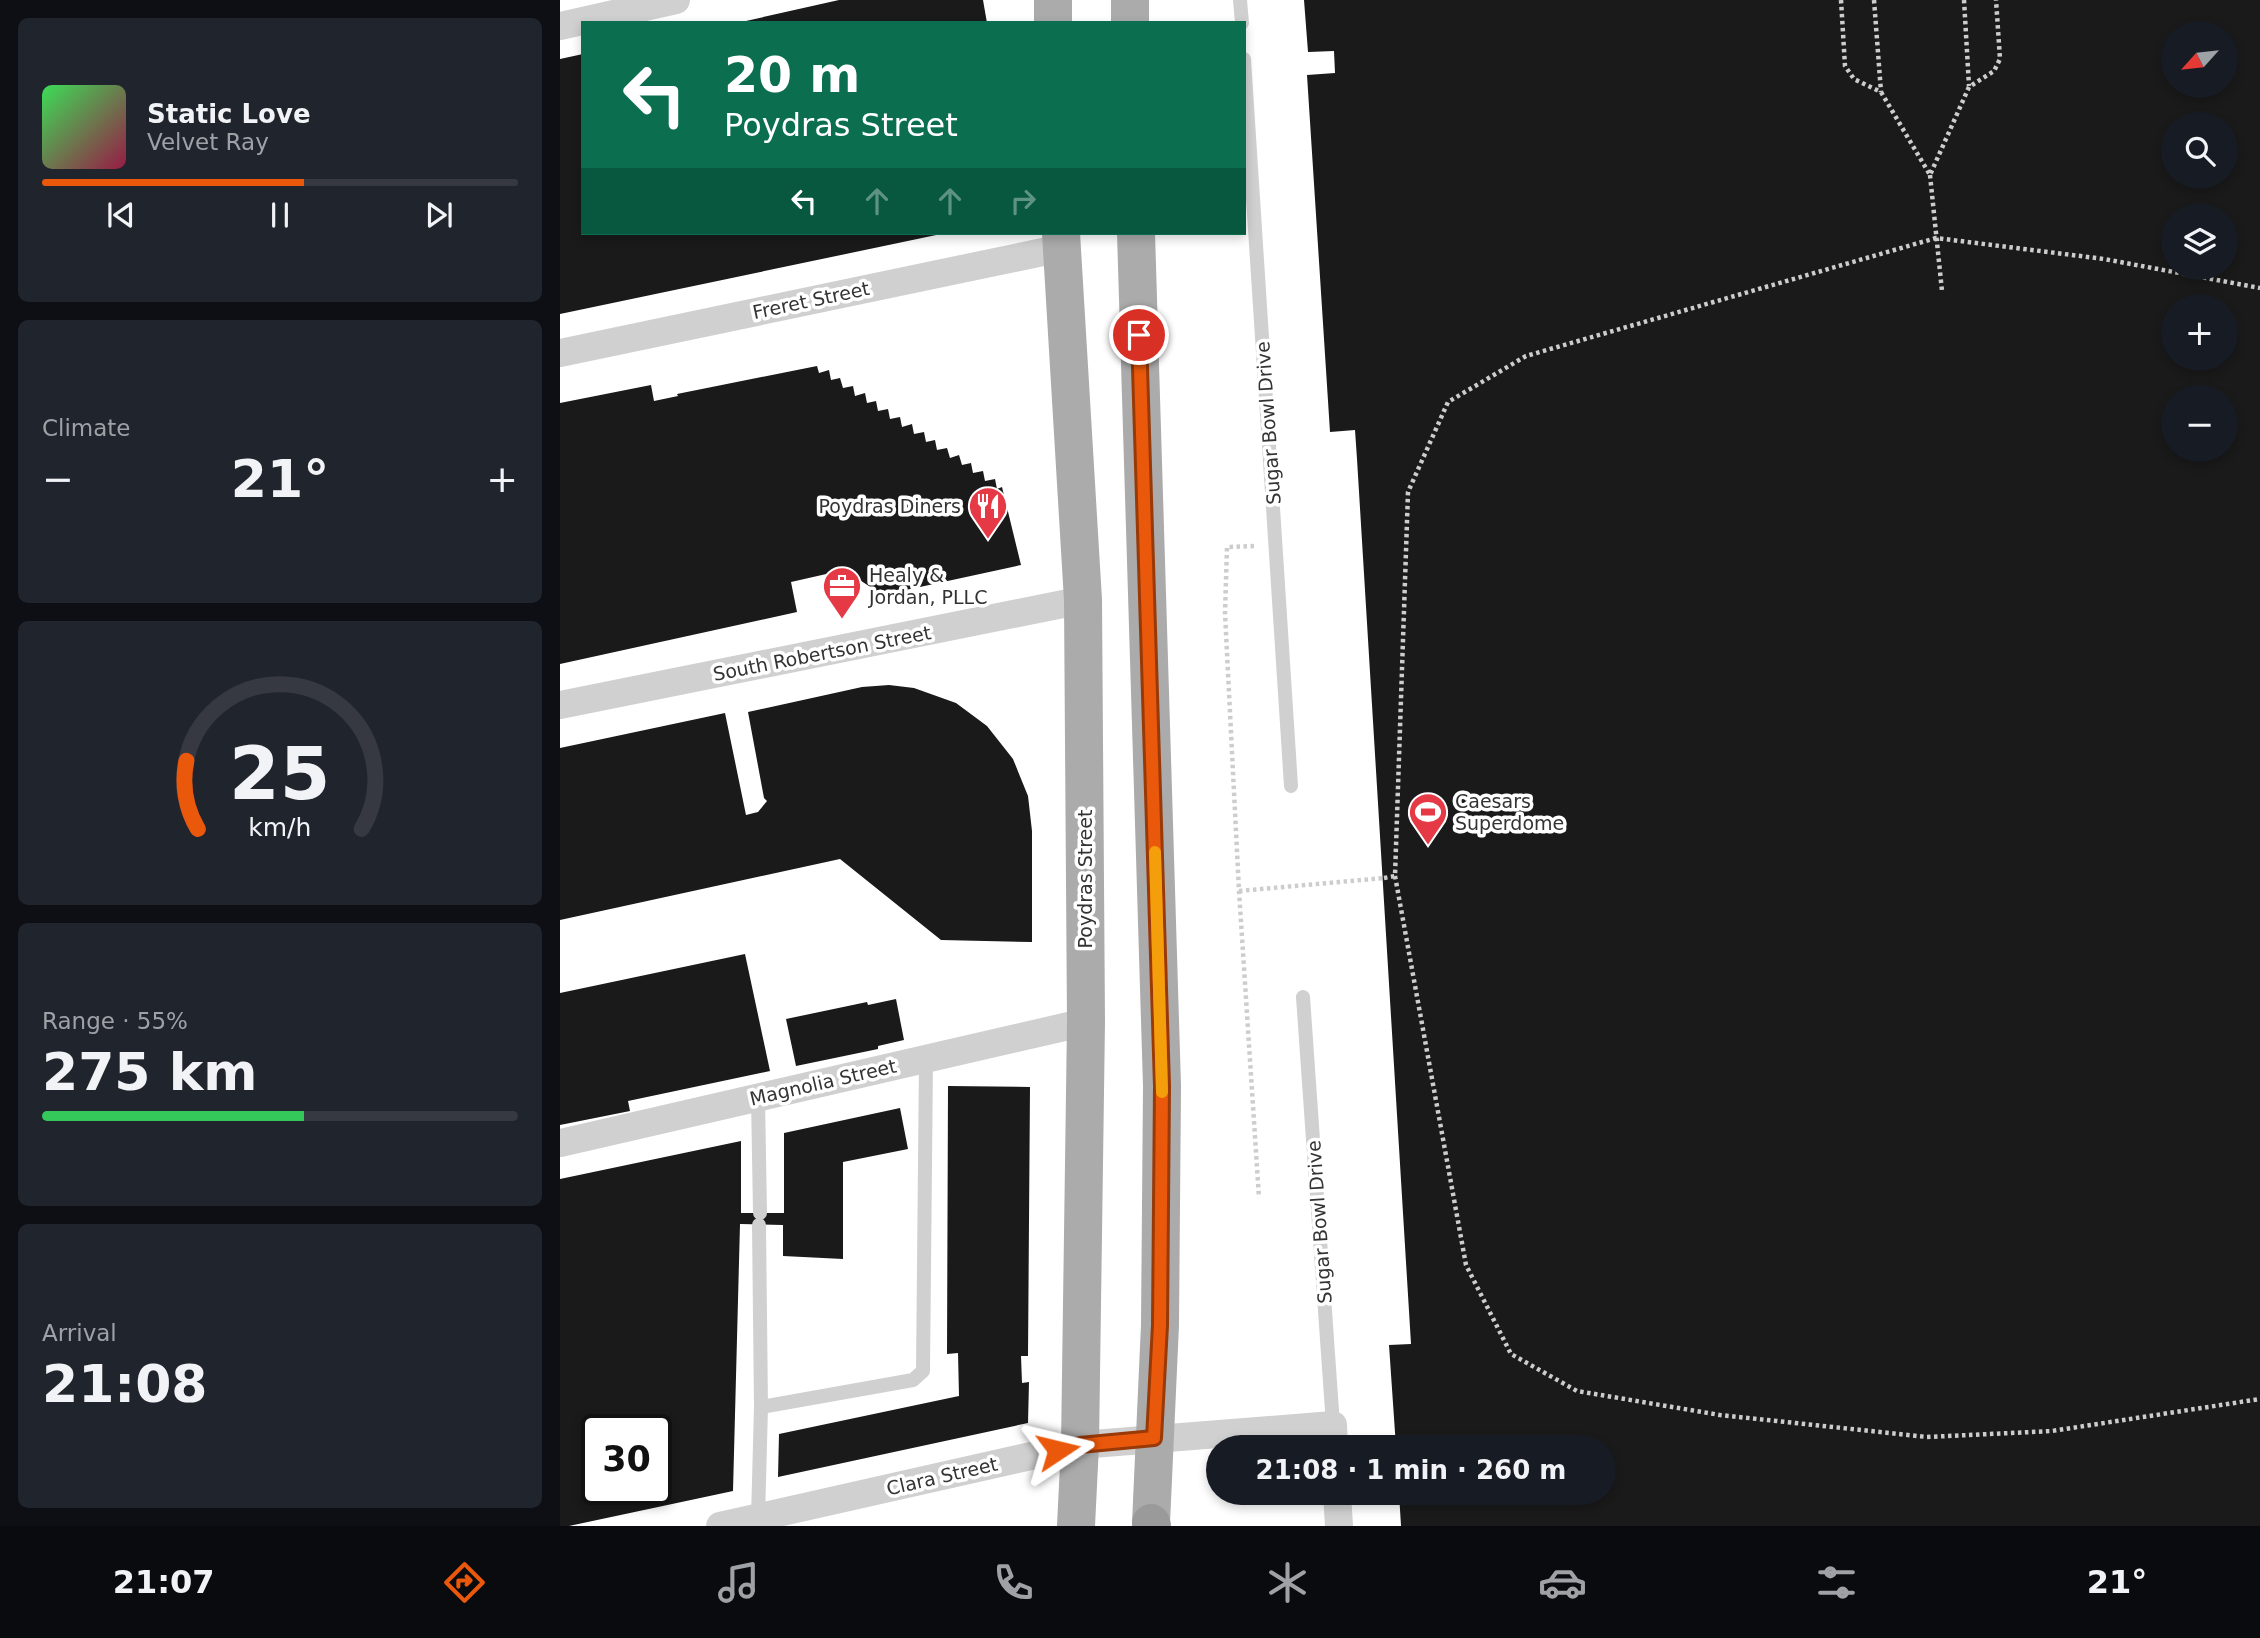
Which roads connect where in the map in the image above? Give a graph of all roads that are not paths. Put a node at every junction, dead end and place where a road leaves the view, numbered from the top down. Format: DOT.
graph roads {
  1 [pos="676,0"];
  2 [pos="1053,0"];
  3 [pos="1130,0"];
  4 [pos="1240,0"];
  5 [pos="581,21"];
  6 [pos="582,21"];
  7 [pos="1053,21"];
  8 [pos="1130,21"];
  9 [pos="1242,21"];
  10 [pos="560,26"];
  11 [pos="1246,89"];
  12 [pos="1136,235"];
  13 [pos="1061,240"];
  14 [pos="560,353"];
  15 [pos="1083,600"];
  16 [pos="560,705"];
  17 [pos="1291,786"];
  18 [pos="1303,997"];
  19 [pos="1086,1022"];
  20 [pos="926,1059"];
  21 [pos="758,1097"];
  22 [pos="560,1143"];
  23 [pos="761,1407"];
  24 [pos="1334,1435"];
  25 [pos="1206,1437"];
  26 [pos="1154,1438"];
  27 [pos="1080,1445"];
  28 [pos="1338,1505"];
  29 [pos="758,1518"];
  30 [pos="1152,1524"];
  31 [pos="720,1526"];
  32 [pos="1076,1526"];
  33 [pos="1339,1526"];
  1 -- 6 [label="street"];
  2 -- 7 [label="main road"];
  3 -- 8 [label="main road"];
  4 -- 9 [label="lane"];
  5 -- 10 [label="street"];
  11 -- 17 [label="lane, Sugar Bowl Drive"];
  12 -- 26 [label="main road"];
  13 -- 14 [label="street, Freret Street"];
  13 -- 15 [label="main road, Poydras Street"];
  15 -- 16 [label="street, South Robertson Street"];
  15 -- 19 [label="main road, Poydras Street"];
  18 -- 24 [label="lane, Sugar Bowl Drive"];
  19 -- 20 [label="street, Magnolia Street"];
  19 -- 27 [label="main road, Poydras Street"];
  20 -- 21 [label="street, Magnolia Street"];
  20 -- 23 [label="lane"];
  21 -- 22 [label="street, Magnolia Street"];
  21 -- 23 [label="lane"];
  23 -- 29 [label="lane"];
  25 -- 26 [label="street, Clara Street"];
  26 -- 27 [label="street, Clara Street"];
  26 -- 30 [label="main road"];
  27 -- 29 [label="street, Clara Street"];
  27 -- 32 [label="main road, Poydras Street"];
  28 -- 33 [label="street"];
  29 -- 31 [label="street, Clara Street"];
}
